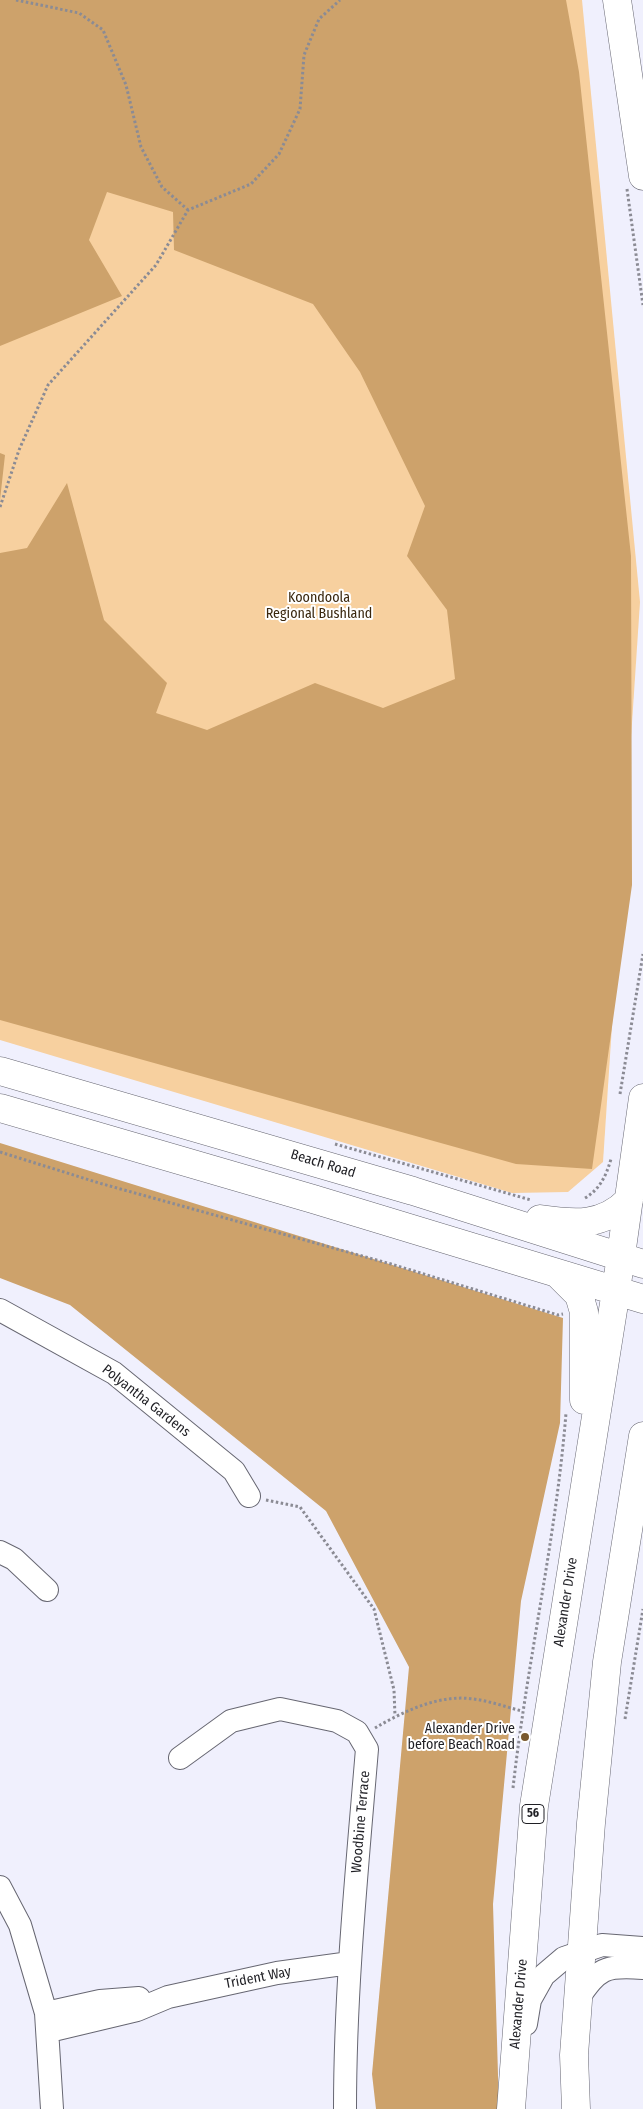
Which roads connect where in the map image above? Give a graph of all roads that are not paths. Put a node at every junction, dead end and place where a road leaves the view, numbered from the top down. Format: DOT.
graph roads {
  1 [pos="620,5"];
  2 [pos="643,176"];
  3 [pos="0,1071"];
  4 [pos="631,1100"];
  5 [pos="0,1108"];
  6 [pos="413,1191"];
  7 [pos="629,1200"];
  8 [pos="632,1261"];
  9 [pos="558,1274"];
  10 [pos="616,1291"];
  11 [pos="643,1299"];
  12 [pos="0,1310"];
  13 [pos="643,1436"];
  14 [pos="249,1496"];
  15 [pos="579,1522"];
  16 [pos="0,1552"];
  17 [pos="47,1590"];
  18 [pos="180,1758"];
  19 [pos="0,1887"];
  20 [pos="643,1948"];
  21 [pos="581,1951"];
  22 [pos="350,1963"];
  23 [pos="643,1968"];
  24 [pos="578,2000"];
  25 [pos="48,2022"];
  26 [pos="52,2109"];
  27 [pos="345,2109"];
  28 [pos="511,2109"];
  29 [pos="576,2109"];
  1 -- 2 [label="main road"];
  3 -- 6 [label="main road, Beach Road"];
  4 -- 7 [label="main road, Alexander Drive / 56"];
  5 -- 9 [label="main road"];
  6 -- 7 [label="main road"];
  6 -- 8 [label="main road, Beach Road"];
  7 -- 8 [label="main road, Alexander Drive / 56"];
  8 -- 10 [label="main road, Alexander Drive / 56"];
  9 -- 10 [label="main road"];
  9 -- 15 [label="main road"];
  10 -- 11 [label="main road"];
  10 -- 15 [label="main road, Alexander Drive / 56"];
  12 -- 14 [label="street, Polyantha Gardens"];
  13 -- 21 [label="main road"];
  15 -- 28 [label="main road, Alexander Drive / 56"];
  16 -- 17 [label="street"];
  18 -- 22 [label="street, Woodbine Terrace"];
  19 -- 25 [label="street"];
  20 -- 21 [label="street"];
  21 -- 24 [label="main road"];
  21 -- 28 [label="street"];
  22 -- 25 [label="street, Trident Way"];
  22 -- 27 [label="street, Woodbine Terrace"];
  23 -- 24 [label="street"];
  24 -- 29 [label="main road"];
  25 -- 26 [label="street"];
}
